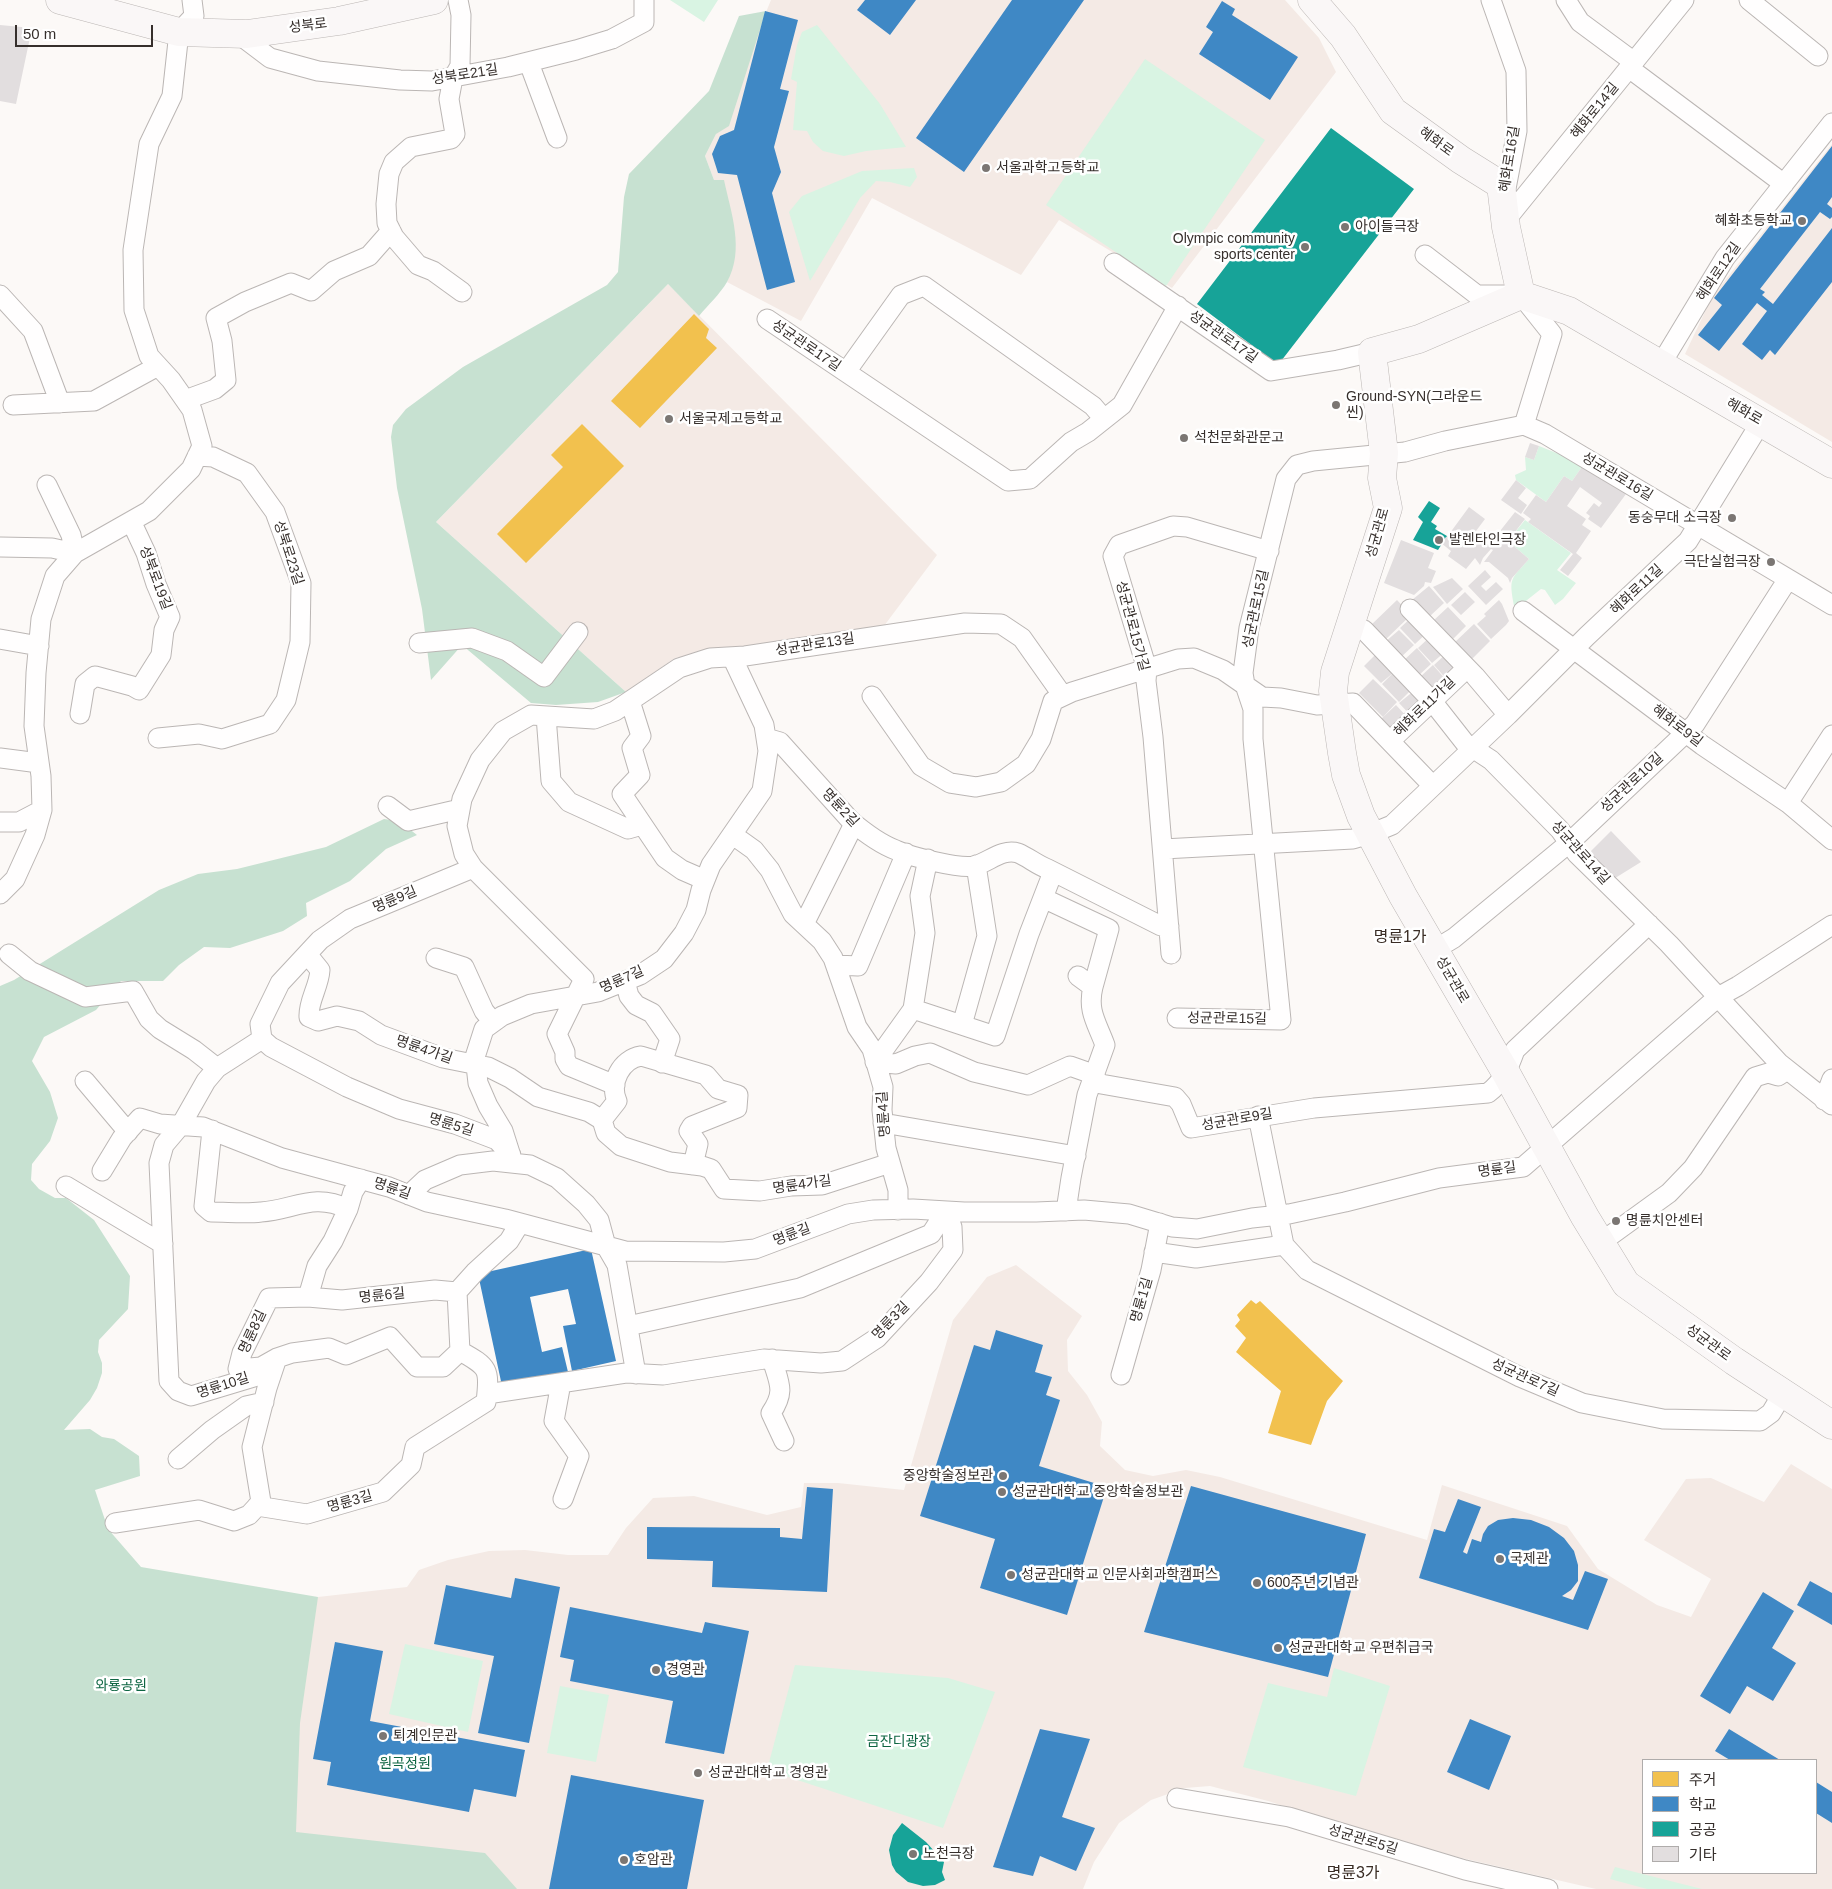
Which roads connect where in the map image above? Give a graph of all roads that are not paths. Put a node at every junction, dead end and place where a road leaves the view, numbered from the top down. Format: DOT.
graph roads {
  1 [pos="63,0"];
  2 [pos="192,0"];
  3 [pos="434,0"];
  4 [pos="458,0"];
  5 [pos="644,0"];
  6 [pos="1312,0"];
  7 [pos="1491,0"];
  8 [pos="1566,0"];
  9 [pos="1684,0"];
  10 [pos="1755,2"];
  11 [pos="180,32"];
  12 [pos="238,34"];
  13 [pos="1818,56"];
  14 [pos="529,63"];
  15 [pos="1632,65"];
  16 [pos="453,78"];
  17 [pos="1832,123"];
  18 [pos="557,138"];
  19 [pos="1784,184"];
  20 [pos="1504,212"];
  21 [pos="391,231"];
  22 [pos="1425,255"];
  23 [pos="1114,264"];
  24 [pos="462,292"];
  25 [pos="1521,296"];
  26 [pos="1,297"];
  27 [pos="1178,306"];
  28 [pos="767,319"];
  29 [pos="1372,352"];
  30 [pos="1661,364"];
  31 [pos="158,366"];
  32 [pos="846,372"];
  33 [pos="185,400"];
  34 [pos="60,403"];
  35 [pos="13,406"];
  36 [pos="1104,420"];
  37 [pos="1761,422"];
  38 [pos="1524,425"];
  39 [pos="1384,453"];
  40 [pos="197,456"];
  41 [pos="1832,464"];
  42 [pos="47,485"];
  43 [pos="131,521"];
  44 [pos="1698,526"];
  45 [pos="0,547"];
  46 [pos="1269,551"];
  47 [pos="75,553"];
  48 [pos="1788,579"];
  49 [pos="1831,601"];
  50 [pos="1410,609"];
  51 [pos="1522,611"];
  52 [pos="1348,628"];
  53 [pos="578,632"];
  54 [pos="0,639"];
  55 [pos="419,642"];
  56 [pos="39,646"];
  57 [pos="1574,650"];
  58 [pos="732,657"];
  59 [pos="1467,668"];
  60 [pos="1147,669"];
  61 [pos="1245,685"];
  62 [pos="872,696"];
  63 [pos="1064,696"];
  64 [pos="630,701"];
  65 [pos="1432,701"];
  66 [pos="1335,703"];
  67 [pos="80,714"];
  68 [pos="1508,715"];
  69 [pos="546,716"];
  70 [pos="1685,732"];
  71 [pos="1832,735"];
  72 [pos="158,738"];
  73 [pos="766,738"];
  74 [pos="1390,741"];
  75 [pos="1473,747"];
  76 [pos="0,758"];
  77 [pos="39,763"];
  78 [pos="1433,786"];
  79 [pos="1788,804"];
  80 [pos="388,806"];
  81 [pos="460,808"];
  82 [pos="42,810"];
  83 [pos="0,822"];
  84 [pos="854,824"];
  85 [pos="642,825"];
  86 [pos="1370,834"];
  87 [pos="733,835"];
  88 [pos="1832,840"];
  89 [pos="1568,843"];
  90 [pos="1264,844"];
  91 [pos="1163,849"];
  92 [pos="906,853"];
  93 [pos="928,859"];
  94 [pos="976,865"];
  95 [pos="473,868"];
  96 [pos="1053,872"];
  97 [pos="705,880"];
  98 [pos="0,894"];
  99 [pos="1043,898"];
  100 [pos="804,924"];
  101 [pos="1649,924"];
  102 [pos="1832,925"];
  103 [pos="1169,926"];
  104 [pos="1434,950"];
  105 [pos="9,954"];
  106 [pos="307,954"];
  107 [pos="1170,954"];
  108 [pos="436,958"];
  109 [pos="836,965"];
  110 [pos="625,981"];
  111 [pos="577,996"];
  112 [pos="1718,996"];
  113 [pos="913,1009"];
  114 [pos="1177,1018"];
  115 [pos="493,1022"];
  116 [pos="962,1025"];
  117 [pos="262,1039"];
  118 [pos="875,1062"];
  119 [pos="662,1063"];
  120 [pos="476,1066"];
  121 [pos="217,1068"];
  122 [pos="1788,1070"];
  123 [pos="1506,1073"];
  124 [pos="1093,1077"];
  125 [pos="1832,1080"];
  126 [pos="85,1081"];
  127 [pos="615,1085"];
  128 [pos="1828,1102"];
  129 [pos="1258,1116"];
  130 [pos="602,1120"];
  131 [pos="883,1123"];
  132 [pos="181,1125"];
  133 [pos="212,1130"];
  134 [pos="128,1132"];
  135 [pos="1546,1148"];
  136 [pos="1076,1156"];
  137 [pos="512,1158"];
  138 [pos="890,1162"];
  139 [pos="693,1165"];
  140 [pos="102,1171"];
  141 [pos="361,1179"];
  142 [pos="66,1186"];
  143 [pos="409,1195"];
  144 [pos="348,1209"];
  145 [pos="898,1210"];
  146 [pos="946,1211"];
  147 [pos="1066,1211"];
  148 [pos="1278,1215"];
  149 [pos="520,1223"];
  150 [pos="1160,1223"];
  151 [pos="1600,1243"];
  152 [pos="163,1244"];
  153 [pos="1284,1245"];
  154 [pos="606,1246"];
  155 [pos="1154,1252"];
  156 [pos="457,1292"];
  157 [pos="308,1297"];
  158 [pos="628,1326"];
  159 [pos="460,1351"];
  160 [pos="277,1358"];
  161 [pos="772,1359"];
  162 [pos="636,1374"];
  163 [pos="1120,1376"];
  164 [pos="561,1383"];
  165 [pos="1783,1393"];
  166 [pos="487,1394"];
  167 [pos="264,1402"];
  168 [pos="1831,1422"];
  169 [pos="784,1441"];
  170 [pos="178,1459"];
  171 [pos="563,1499"];
  172 [pos="258,1506"];
  173 [pos="115,1523"];
  174 [pos="1177,1798"];
  175 [pos="1548,1889"];
  1 -- 11 [label="street, 성북로"];
  2 -- 11 [label="street"];
  3 -- 12 [label="street, 성북로"];
  4 -- 16 [label="street"];
  5 -- 14 [label="street, 성북로21길"];
  6 -- 20 [label="street, 혜화로"];
  7 -- 20 [label="street, 혜화로16길"];
  8 -- 15 [label="street"];
  9 -- 15 [label="street, 혜화로14길"];
  10 -- 13 [label="street"];
  11 -- 12 [label="street, 성북로"];
  11 -- 31 [label="street"];
  12 -- 16 [label="street, 성북로21길"];
  14 -- 16 [label="street, 성북로21길"];
  14 -- 18 [label="street"];
  15 -- 19 [label="street"];
  15 -- 20 [label="street, 혜화로14길"];
  16 -- 21 [label="street"];
  17 -- 19 [label="street, 혜화로12길"];
  19 -- 30 [label="street, 혜화로12길"];
  20 -- 25 [label="street, 혜화로"];
  21 -- 24 [label="street"];
  21 -- 33 [label="street"];
  22 -- 25 [label="street"];
  23 -- 27 [label="street"];
  25 -- 29 [label="street"];
  25 -- 30 [label="street, 혜화로"];
  25 -- 38 [label="street, 혜화로"];
  26 -- 34 [label="street"];
  27 -- 29 [label="street, 성균관로17길"];
  27 -- 36 [label="street, 성균관로17길"];
  28 -- 32 [label="street, 성균관로17길"];
  29 -- 39 [label="street, 성균관로"];
  30 -- 37 [label="street, 혜화로"];
  31 -- 33 [label="street"];
  31 -- 34 [label="street"];
  32 -- 36 [label="street, 성균관로17길"];
  32 -- 36 [label="street, 성균관로17길"];
  33 -- 40 [label="street"];
  34 -- 35 [label="street"];
  37 -- 41 [label="street, 혜화로"];
  37 -- 44 [label="street, 혜화로11길"];
  38 -- 39 [label="street"];
  38 -- 44 [label="street, 성균관로16길"];
  39 -- 46 [label="street, 성균관로15길"];
  39 -- 52 [label="street, 성균관로"];
  40 -- 43 [label="street"];
  40 -- 72 [label="street, 성북로23길"];
  42 -- 47 [label="street"];
  43 -- 47 [label="street"];
  43 -- 67 [label="street, 성북로19길"];
  44 -- 48 [label="street, 성균관로16길"];
  44 -- 57 [label="street, 혜화로11길"];
  45 -- 47 [label="street"];
  46 -- 60 [label="street, 성균관로15가길"];
  46 -- 61 [label="street, 성균관로15길"];
  47 -- 56 [label="street"];
  48 -- 49 [label="street, 성균관로16길"];
  48 -- 70 [label="street, 성균관로10길"];
  50 -- 59 [label="street, 혜화로11가길"];
  51 -- 57 [label="street, 혜화로9길"];
  52 -- 65 [label="street, 성균관로14길"];
  52 -- 66 [label="street, 성균관로"];
  53 -- 55 [label="street"];
  54 -- 56 [label="street"];
  56 -- 77 [label="street"];
  57 -- 68 [label="street, 혜화로11길"];
  57 -- 70 [label="street, 혜화로9길"];
  58 -- 63 [label="street, 성균관로13길"];
  58 -- 64 [label="street, 성균관로13길"];
  58 -- 73 [label="street, 명륜7길"];
  59 -- 65 [label="street, 혜화로11가길"];
  59 -- 68 [label="street"];
  60 -- 61 [label="street"];
  60 -- 63 [label="street"];
  60 -- 91 [label="street, 성균관로15가길"];
  61 -- 66 [label="street"];
  61 -- 90 [label="street, 성균관로15길"];
  62 -- 63 [label="street"];
  64 -- 69 [label="street, 성균관로13길"];
  64 -- 85 [label="street"];
  65 -- 74 [label="street, 혜화로11가길"];
  65 -- 75 [label="street, 성균관로14길"];
  66 -- 74 [label="street, 혜화로11가길"];
  66 -- 86 [label="street, 성균관로"];
  68 -- 75 [label="street, 혜화로11길"];
  69 -- 81 [label="street, 성균관로13길"];
  69 -- 85 [label="street"];
  70 -- 79 [label="street, 혜화로9길"];
  70 -- 89 [label="street, 성균관로10길"];
  71 -- 79 [label="street"];
  73 -- 84 [label="street, 명륜2길"];
  73 -- 87 [label="street, 명륜7길"];
  74 -- 78 [label="street, 혜화로11가길"];
  75 -- 78 [label="street, 혜화로11길"];
  75 -- 89 [label="street, 성균관로14길"];
  76 -- 77 [label="street"];
  77 -- 82 [label="street"];
  78 -- 86 [label="street, 혜화로11길"];
  79 -- 88 [label="street, 혜화로9길"];
  80 -- 81 [label="street"];
  81 -- 95 [label="street, 성균관로13길"];
  82 -- 83 [label="street"];
  82 -- 98 [label="street"];
  84 -- 92 [label="street, 명륜2길"];
  84 -- 100 [label="street"];
  85 -- 97 [label="street"];
  86 -- 90 [label="street"];
  86 -- 104 [label="street, 성균관로"];
  87 -- 97 [label="street, 명륜7길"];
  87 -- 100 [label="street, 명륜4길"];
  89 -- 101 [label="street, 성균관로14길"];
  89 -- 104 [label="street, 성균관로10길"];
  90 -- 91 [label="street"];
  90 -- 114 [label="street, 성균관로15길"];
  91 -- 103 [label="street, 성균관로15가길"];
  92 -- 93 [label="street, 명륜2길"];
  92 -- 109 [label="street"];
  93 -- 94 [label="street, 명륜2길"];
  93 -- 113 [label="street"];
  94 -- 96 [label="street, 명륜2길"];
  94 -- 116 [label="street"];
  95 -- 106 [label="street, 명륜9길"];
  95 -- 111 [label="street"];
  96 -- 99 [label="street"];
  96 -- 103 [label="street, 명륜2길"];
  97 -- 110 [label="street, 명륜7길"];
  99 -- 116 [label="street"];
  99 -- 124 [label="street"];
  100 -- 109 [label="street, 명륜4길"];
  101 -- 112 [label="street, 성균관로14길"];
  101 -- 123 [label="street"];
  102 -- 112 [label="street, 명륜길"];
  103 -- 107 [label="street, 성균관로15가길"];
  104 -- 123 [label="street, 성균관로"];
  105 -- 121 [label="street"];
  106 -- 117 [label="street, 명륜9길"];
  106 -- 120 [label="street, 명륜4가길"];
  108 -- 115 [label="street"];
  109 -- 118 [label="street, 명륜4길"];
  110 -- 111 [label="street, 명륜7길"];
  110 -- 119 [label="street"];
  111 -- 115 [label="street, 명륜7길"];
  111 -- 127 [label="street"];
  112 -- 122 [label="street, 성균관로14길"];
  112 -- 135 [label="street, 명륜길"];
  113 -- 116 [label="street"];
  113 -- 118 [label="street"];
  115 -- 120 [label="street, 명륜7길"];
  117 -- 121 [label="street"];
  117 -- 137 [label="street, 명륜5길"];
  118 -- 124 [label="street, 성균관로9길"];
  118 -- 131 [label="street, 명륜4길"];
  119 -- 127 [label="street"];
  119 -- 139 [label="street"];
  120 -- 130 [label="street, 명륜4가길"];
  120 -- 137 [label="street, 명륜7길"];
  121 -- 132 [label="street"];
  122 -- 128 [label="street, 성균관로14길"];
  122 -- 151 [label="street"];
  123 -- 129 [label="street, 성균관로9길"];
  123 -- 135 [label="street, 성균관로"];
  124 -- 129 [label="street, 성균관로9길"];
  124 -- 136 [label="street"];
  125 -- 128 [label="street"];
  126 -- 134 [label="street"];
  127 -- 130 [label="street"];
  129 -- 148 [label="street"];
  130 -- 139 [label="street, 명륜4가길"];
  131 -- 136 [label="street"];
  131 -- 138 [label="street, 명륜4길"];
  132 -- 133 [label="street, 명륜길"];
  132 -- 134 [label="street"];
  132 -- 152 [label="street, 명륜10길"];
  133 -- 141 [label="street, 명륜길"];
  133 -- 144 [label="street"];
  134 -- 140 [label="street"];
  135 -- 148 [label="street, 명륜길"];
  135 -- 151 [label="street, 성균관로"];
  136 -- 147 [label="street"];
  137 -- 143 [label="street"];
  137 -- 154 [label="street, 명륜5길"];
  138 -- 139 [label="street, 명륜4가길"];
  138 -- 145 [label="street, 명륜4길"];
  141 -- 143 [label="street, 명륜길"];
  141 -- 144 [label="street"];
  142 -- 152 [label="street"];
  143 -- 149 [label="street, 명륜길"];
  144 -- 157 [label="street"];
  145 -- 146 [label="street, 명륜길"];
  145 -- 154 [label="street, 명륜길"];
  146 -- 147 [label="street, 명륜길"];
  146 -- 158 [label="street"];
  146 -- 161 [label="street, 명륜3길"];
  147 -- 150 [label="street, 명륜길"];
  148 -- 150 [label="street, 명륜길"];
  148 -- 153 [label="street"];
  149 -- 154 [label="street, 명륜길"];
  149 -- 156 [label="street"];
  150 -- 155 [label="street, 명륜1길"];
  151 -- 165 [label="street, 성균관로"];
  152 -- 160 [label="street, 명륜10길"];
  153 -- 155 [label="street"];
  153 -- 165 [label="street, 성균관로7길"];
  154 -- 158 [label="street"];
  155 -- 163 [label="street, 명륜1길"];
  156 -- 157 [label="street, 명륜6길"];
  156 -- 159 [label="street"];
  157 -- 160 [label="street, 명륜8길"];
  158 -- 162 [label="street"];
  159 -- 160 [label="street"];
  159 -- 166 [label="street"];
  160 -- 167 [label="street, 명륜10길"];
  161 -- 162 [label="street, 명륜3길"];
  161 -- 169 [label="street"];
  162 -- 164 [label="street, 명륜3길"];
  164 -- 166 [label="street, 명륜3길"];
  164 -- 171 [label="street"];
  165 -- 168 [label="street, 성균관로"];
  166 -- 172 [label="street, 명륜3길"];
  167 -- 170 [label="street, 명륜10길"];
  167 -- 172 [label="street, 명륜10길"];
  172 -- 173 [label="street"];
  174 -- 175 [label="street, 성균관로5길"];
}
